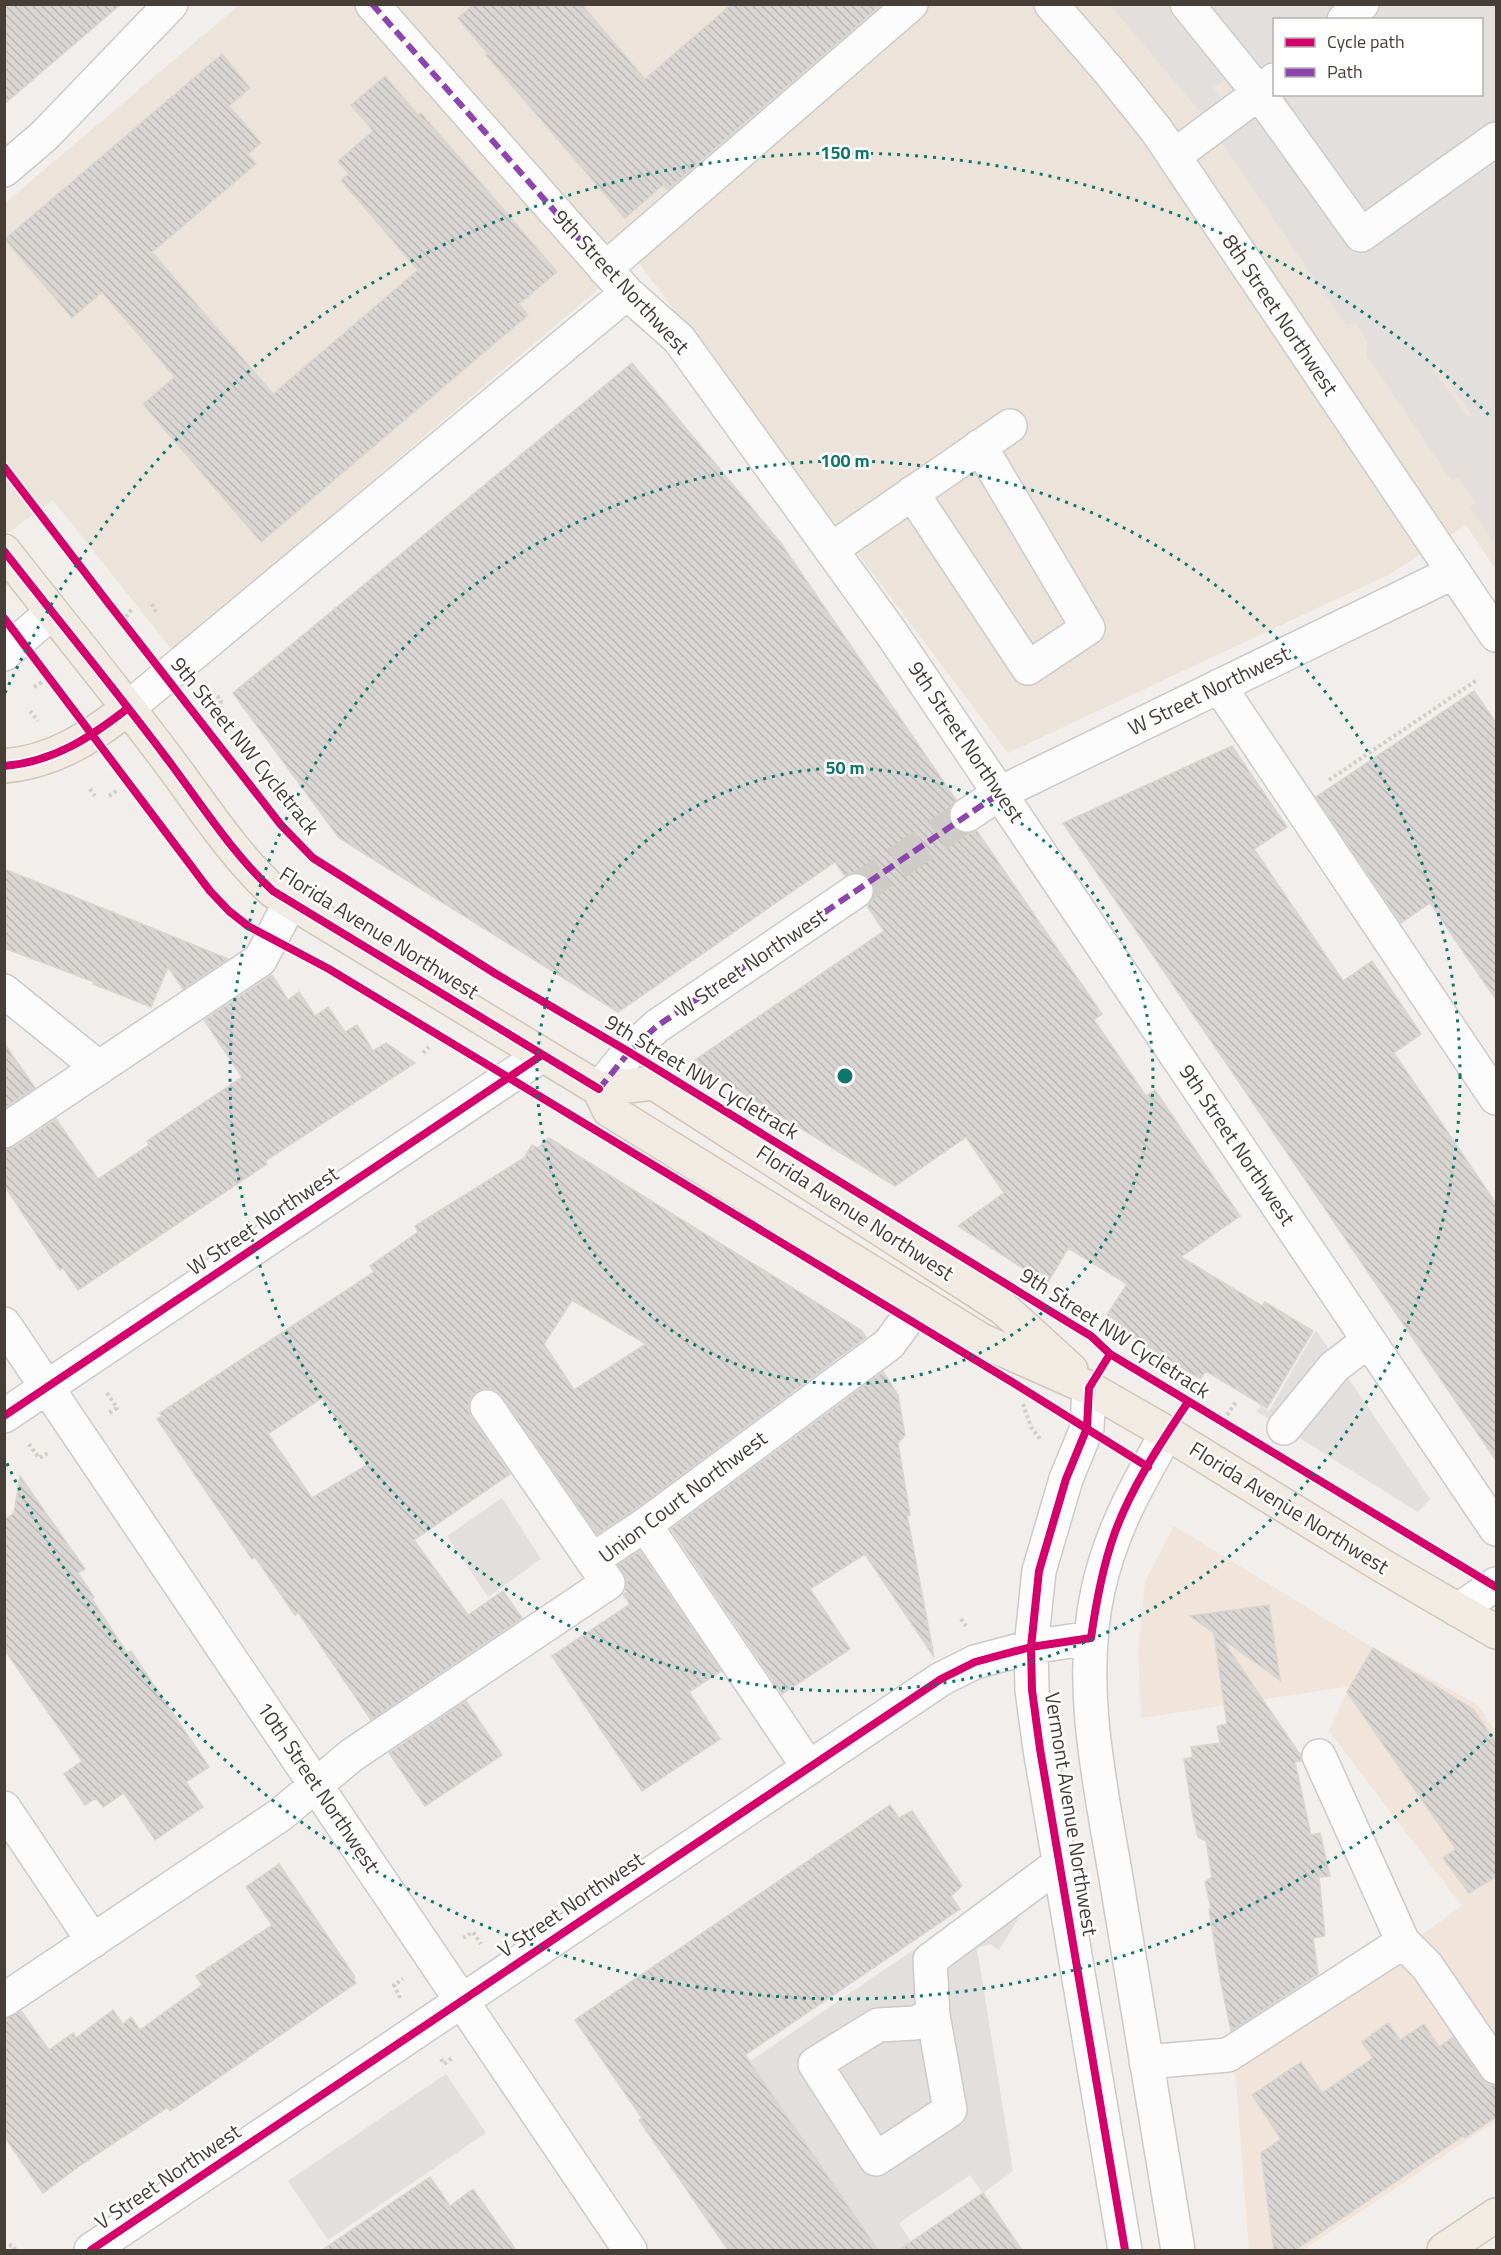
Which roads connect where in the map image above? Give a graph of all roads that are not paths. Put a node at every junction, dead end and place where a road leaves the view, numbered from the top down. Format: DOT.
graph roads {
  1 [pos="171,4"];
  2 [pos="372,4"];
  3 [pos="911,4"];
  4 [pos="1051,4"];
  5 [pos="1187,4"];
  6 [pos="1362,4"];
  7 [pos="1346,18"];
  8 [pos="1267,86"];
  9 [pos="1273,96"];
  10 [pos="1497,139"];
  11 [pos="1174,156"];
  12 [pos="4,170"];
  13 [pos="605,269"];
  14 [pos="627,293"];
  15 [pos="1010,426"];
  16 [pos="980,446"];
  17 [pos="912,493"];
  18 [pos="832,549"];
  19 [pos="4,551"];
  20 [pos="1454,572"];
  21 [pos="52,612"];
  22 [pos="1497,635"];
  23 [pos="4,654"];
  24 [pos="1219,686"];
  25 [pos="128,708"];
  26 [pos="4,766"];
  27 [pos="1000,792"];
  28 [pos="967,815"];
  29 [pos="856,891"];
  30 [pos="290,903"];
  31 [pos="4,991"];
  32 [pos="542,1055"];
  33 [pos="99,1068"];
  34 [pos="599,1089"];
  35 [pos="1497,1098"];
  36 [pos="4,1131"];
  37 [pos="920,1302"];
  38 [pos="4,1324"];
  39 [pos="1368,1341"];
  40 [pos="48,1388"];
  41 [pos="1089,1388"];
  42 [pos="487,1407"];
  43 [pos="4,1416"];
  44 [pos="1284,1428"];
  45 [pos="1167,1433"];
  46 [pos="645,1525"];
  47 [pos="1497,1529"];
  48 [pos="592,1560"];
  49 [pos="1497,1584"];
  50 [pos="1458,1610"];
  51 [pos="1497,1632"];
  52 [pos="1091,1638"];
  53 [pos="1031,1647"];
  54 [pos="1319,1756"];
  55 [pos="809,1768"];
  56 [pos="316,1784"];
  57 [pos="4,1808"];
  58 [pos="1059,1864"];
  59 [pos="93,1941"];
  60 [pos="1403,1942"];
  61 [pos="4,2000"];
  62 [pos="462,2000"];
  63 [pos="933,2015"];
  64 [pos="1146,2062"];
  65 [pos="1497,2067"];
  66 [pos="1497,2215"];
  67 [pos="1452,2248"];
  68 [pos="91,2250"];
  69 [pos="630,2250"];
  70 [pos="1125,2250"];
  71 [pos="1178,2250"];
  1 -- 12 [label="street"];
  2 -- 13 [label="street, 9th Street Northwest"];
  3 -- 13 [label="street"];
  4 -- 11 [label="street, 8th Street Northwest"];
  5 -- 8 [label="street"];
  6 -- 7 [label="street"];
  8 -- 11 [label="street"];
  9 -- 10 [label="street"];
  11 -- 20 [label="street, 8th Street Northwest"];
  13 -- 14 [label="street, 9th Street Northwest"];
  14 -- 18 [label="street, 9th Street Northwest"];
  14 -- 25 [label="street"];
  15 -- 16 [label="street"];
  16 -- 17 [label="street"];
  16 -- 17 [label="street"];
  17 -- 18 [label="street"];
  18 -- 27 [label="street, 9th Street Northwest"];
  19 -- 21 [label="main road, Florida Avenue Northwest"];
  20 -- 22 [label="street, 8th Street Northwest"];
  20 -- 24 [label="street, W Street Northwest"];
  21 -- 23 [label="street"];
  21 -- 25 [label="main road, Florida Avenue Northwest"];
  24 -- 27 [label="street, W Street Northwest"];
  24 -- 35 [label="street"];
  25 -- 26 [label="main road"];
  25 -- 30 [label="main road, Florida Avenue Northwest"];
  27 -- 28 [label="street, W Street Northwest"];
  27 -- 39 [label="street, 9th Street Northwest"];
  29 -- 34 [label="street, W Street Northwest"];
  30 -- 32 [label="main road, Florida Avenue Northwest"];
  30 -- 33 [label="street"];
  31 -- 33 [label="street"];
  32 -- 34 [label="main road, Florida Avenue Northwest"];
  32 -- 40 [label="street, W Street Northwest"];
  33 -- 36 [label="street"];
  34 -- 37 [label="main road, Florida Avenue Northwest"];
  34 -- 41 [label="main road, Florida Avenue Northwest"];
  37 -- 41 [label="main road, Florida Avenue Northwest"];
  37 -- 46 [label="street, Union Court Northwest"];
  38 -- 40 [label="street, 10th Street Northwest"];
  39 -- 44 [label="street"];
  39 -- 47 [label="street, 9th Street Northwest"];
  40 -- 43 [label="street, W Street Northwest"];
  40 -- 56 [label="street, 10th Street Northwest"];
  41 -- 45 [label="main road, Florida Avenue Northwest"];
  41 -- 53 [label="street, Vermont Avenue Northwest"];
  42 -- 48 [label="street"];
  45 -- 50 [label="main road, Florida Avenue Northwest"];
  45 -- 52 [label="street, Vermont Avenue Northwest"];
  46 -- 48 [label="street, Union Court Northwest"];
  46 -- 55 [label="street"];
  48 -- 56 [label="street, Union Court Northwest"];
  49 -- 50 [label="street"];
  50 -- 51 [label="main road"];
  52 -- 53 [label="street, V Street Northwest"];
  52 -- 64 [label="street, Vermont Avenue Northwest"];
  53 -- 55 [label="street, V Street Northwest"];
  53 -- 58 [label="street, Vermont Avenue Northwest"];
  54 -- 60 [label="street"];
  55 -- 62 [label="street, V Street Northwest"];
  56 -- 59 [label="street"];
  56 -- 62 [label="street, 10th Street Northwest"];
  57 -- 59 [label="street"];
  58 -- 63 [label="street"];
  58 -- 70 [label="street, Vermont Avenue Northwest"];
  59 -- 61 [label="street"];
  60 -- 64 [label="street"];
  60 -- 65 [label="street"];
  62 -- 68 [label="street, V Street Northwest"];
  62 -- 69 [label="street, 10th Street Northwest"];
  63 -- 63 [label="street"];
  64 -- 71 [label="street, Vermont Avenue Northwest"];
  66 -- 67 [label="main road"];
}
